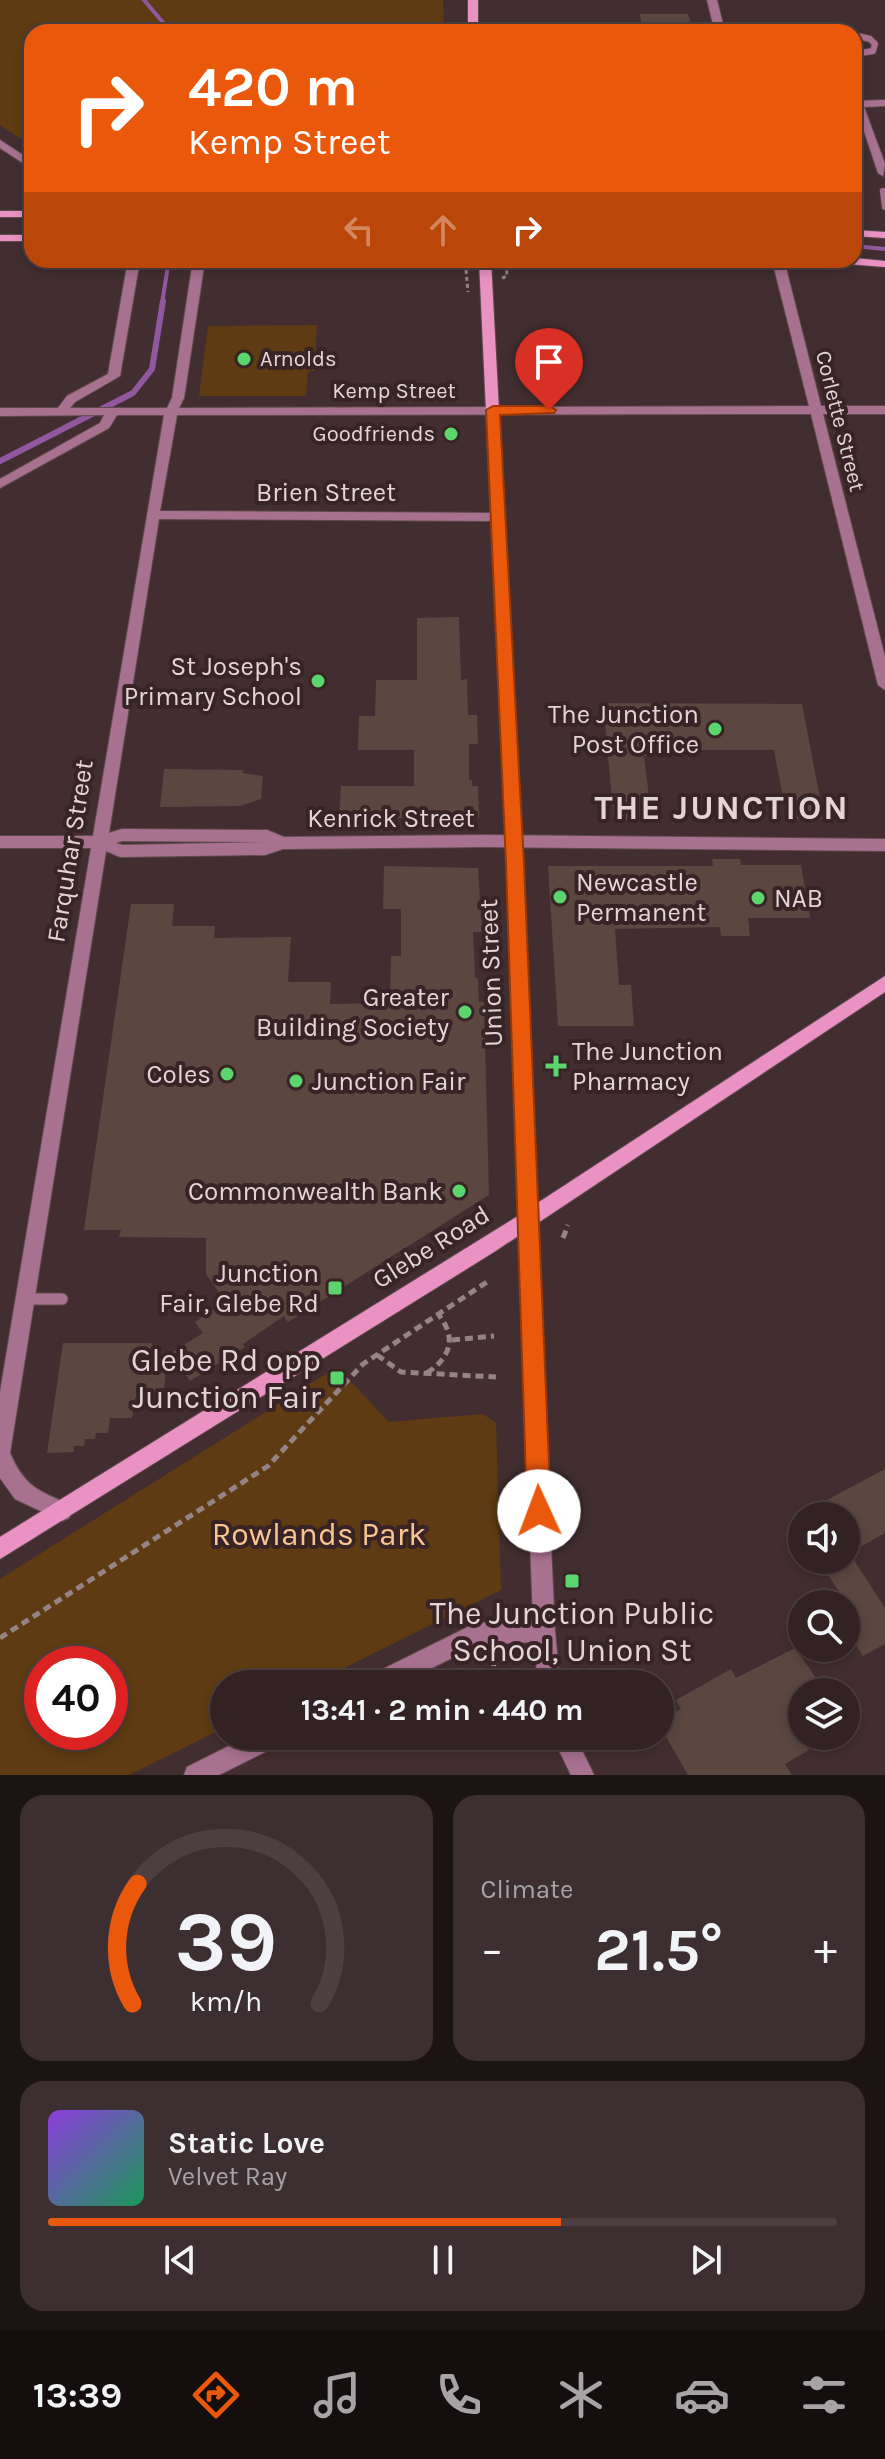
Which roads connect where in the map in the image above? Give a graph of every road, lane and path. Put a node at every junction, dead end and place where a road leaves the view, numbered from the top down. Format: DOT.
graph roads {
  1 [pos="473,0"];
  2 [pos="712,0"];
  3 [pos="473,24"];
  4 [pos="718,24"];
  5 [pos="862,37"];
  6 [pos="862,53"];
  7 [pos="885,103"];
  8 [pos="862,104"];
  9 [pos="862,130"];
  10 [pos="0,143"];
  11 [pos="24,160"];
  12 [pos="883,173"];
  13 [pos="883,191"];
  14 [pos="885,207"];
  15 [pos="0,214"];
  16 [pos="24,214"];
  17 [pos="862,234"];
  18 [pos="885,235"];
  19 [pos="0,238"];
  20 [pos="24,238"];
  21 [pos="862,262"];
  22 [pos="885,264"];
  23 [pos="133,268"];
  24 [pos="198,268"];
  25 [pos="466,268"];
  26 [pos="485,268"];
  27 [pos="506,268"];
  28 [pos="780,268"];
  29 [pos="507,276"];
  30 [pos="466,290"];
  31 [pos="493,410"];
  32 [pos="885,410"];
  33 [pos="817,411"];
  34 [pos="0,412"];
  35 [pos="61,412"];
  36 [pos="171,412"];
  37 [pos="106,413"];
  38 [pos="0,484"];
  39 [pos="153,515"];
  40 [pos="498,517"];
  41 [pos="885,685"];
  42 [pos="0,842"];
  43 [pos="99,842"];
  44 [pos="514,842"];
  45 [pos="885,845"];
  46 [pos="885,983"];
  47 [pos="527,1219"];
  48 [pos="568,1225"];
  49 [pos="563,1238"];
  50 [pos="490,1280"];
  51 [pos="25,1299"];
  52 [pos="62,1299"];
  53 [pos="438,1314"];
  54 [pos="494,1336"];
  55 [pos="452,1340"];
  56 [pos="377,1355"];
  57 [pos="425,1374"];
  58 [pos="496,1377"];
  59 [pos="0,1454"];
  60 [pos="62,1511"];
  61 [pos="0,1549"];
  62 [pos="544,1631"];
  63 [pos="0,1638"];
  64 [pos="494,1658"];
  65 [pos="405,1670"];
  66 [pos="493,1670"];
  67 [pos="555,1670"];
  68 [pos="245,1750"];
  69 [pos="570,1750"];
  70 [pos="195,1775"];
  71 [pos="583,1775"];
  1 -- 3 [label="main road"];
  2 -- 4 [label="street"];
  5 -- 6 [label="lane"];
  7 -- 8 [label="street"];
  9 -- 12 [label="street"];
  10 -- 11 [label="street"];
  13 -- 14 [label="lane"];
  15 -- 16 [label="main road"];
  17 -- 18 [label="main road"];
  19 -- 20 [label="main road"];
  21 -- 22 [label="main road"];
  23 -- 35 [label="street"];
  24 -- 36 [label="street, Farquhar Street"];
  25 -- 30 [label="path"];
  26 -- 31 [label="main road, Union Street"];
  27 -- 29 [label="path"];
  28 -- 33 [label="street, Corlette Street"];
  31 -- 33 [label="street, Kemp Street"];
  31 -- 36 [label="street, Kemp Street"];
  31 -- 40 [label="main road, Union Street"];
  32 -- 33 [label="street, Kemp Street"];
  33 -- 41 [label="street, Corlette Street"];
  34 -- 35 [label="street, Kemp Street"];
  35 -- 37 [label="street, Kemp Street"];
  36 -- 37 [label="street, Kemp Street"];
  36 -- 39 [label="street, Farquhar Street"];
  37 -- 38 [label="street"];
  39 -- 40 [label="street, Brien Street"];
  39 -- 43 [label="street, Farquhar Street"];
  40 -- 44 [label="main road, Union Street"];
  42 -- 43 [label="street, Kenrick Street"];
  43 -- 44 [label="street, Kenrick Street"];
  43 -- 51 [label="street, Farquhar Street"];
  44 -- 45 [label="street, Kenrick Street"];
  44 -- 47 [label="main road, Union Street"];
  46 -- 47 [label="main road, Glebe Road"];
  47 -- 60 [label="main road, Glebe Road"];
  47 -- 62 [label="street, Union Street"];
  48 -- 49 [label="path"];
  50 -- 53 [label="path"];
  51 -- 52 [label="lane"];
  51 -- 59 [label="street, Farquhar Street"];
  53 -- 55 [label="path"];
  53 -- 56 [label="path"];
  54 -- 55 [label="path"];
  55 -- 57 [label="path"];
  56 -- 57 [label="path"];
  56 -- 63 [label="path"];
  57 -- 58 [label="path"];
  59 -- 60 [label="street, Farquhar Street"];
  60 -- 61 [label="main road, Glebe Road"];
  62 -- 65 [label="street"];
  62 -- 67 [label="street, Union Street"];
  64 -- 66 [label="path"];
  68 -- 70 [label="street"];
  69 -- 71 [label="street"];
}
